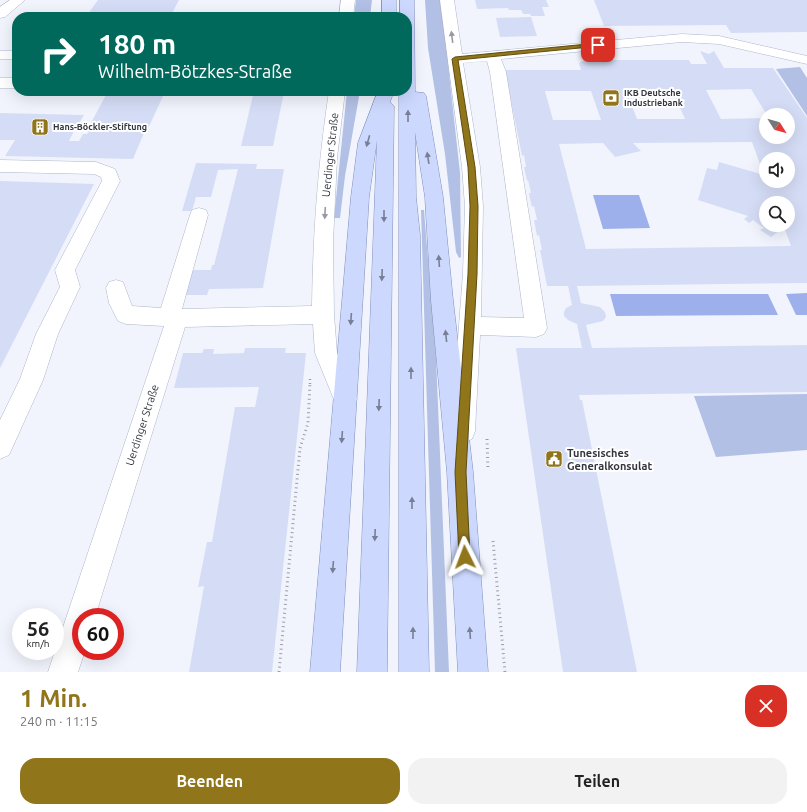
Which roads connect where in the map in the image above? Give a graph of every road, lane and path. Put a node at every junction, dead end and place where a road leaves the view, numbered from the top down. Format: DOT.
graph roads {
  1 [pos="18,0"];
  2 [pos="348,0"];
  3 [pos="389,0"];
  4 [pos="407,0"];
  5 [pos="447,0"];
  6 [pos="347,12"];
  7 [pos="389,12"];
  8 [pos="407,12"];
  9 [pos="0,14"];
  10 [pos="0,55"];
  11 [pos="12,55"];
  12 [pos="492,55"];
  13 [pos="455,59"];
  14 [pos="807,60"];
  15 [pos="412,75"];
  16 [pos="0,83"];
  17 [pos="12,83"];
  18 [pos="336,96"];
  19 [pos="384,96"];
  20 [pos="386,96"];
  21 [pos="408,96"];
  22 [pos="0,166"];
  23 [pos="199,215"];
  24 [pos="116,288"];
  25 [pos="323,315"];
  26 [pos="173,317"];
  27 [pos="469,326"];
  28 [pos="311,372"];
  29 [pos="346,399"];
  30 [pos="0,447"];
  31 [pos="460,472"];
  32 [pos="62,672"];
  33 [pos="279,672"];
  34 [pos="325,672"];
  35 [pos="372,672"];
  36 [pos="414,672"];
  37 [pos="473,672"];
  1 -- 9 [label="street"];
  2 -- 6 [label="street"];
  3 -- 7 [label="main road"];
  4 -- 8 [label="main road"];
  13 -- 5 [label="street, one-way"];
  10 -- 11 [label="street"];
  12 -- 13 [label="street"];
  12 -- 14 [label="street"];
  12 -- 27 [label="street"];
  13 -- 27 [label="street"];
  31 -- 15 [label="main road, one-way"];
  16 -- 17 [label="street"];
  18 -- 25 [label="street, Uerdinger Straße, one-way"];
  19 -- 29 [label="main road, one-way"];
  20 -- 35 [label="main road, one-way"];
  36 -- 21 [label="main road, one-way"];
  22 -- 30 [label="street"];
  23 -- 26 [label="street, Uerdinger Straße"];
  24 -- 26 [label="street"];
  25 -- 26 [label="street"];
  25 -- 29 [label="street, Uerdinger Straße"];
  26 -- 32 [label="street, Uerdinger Straße"];
  27 -- 31 [label="street"];
  28 -- 33 [label="path"];
  29 -- 34 [label="main road, Uerdinger Straße, one-way"];
  37 -- 31 [label="main road, one-way"];
}
